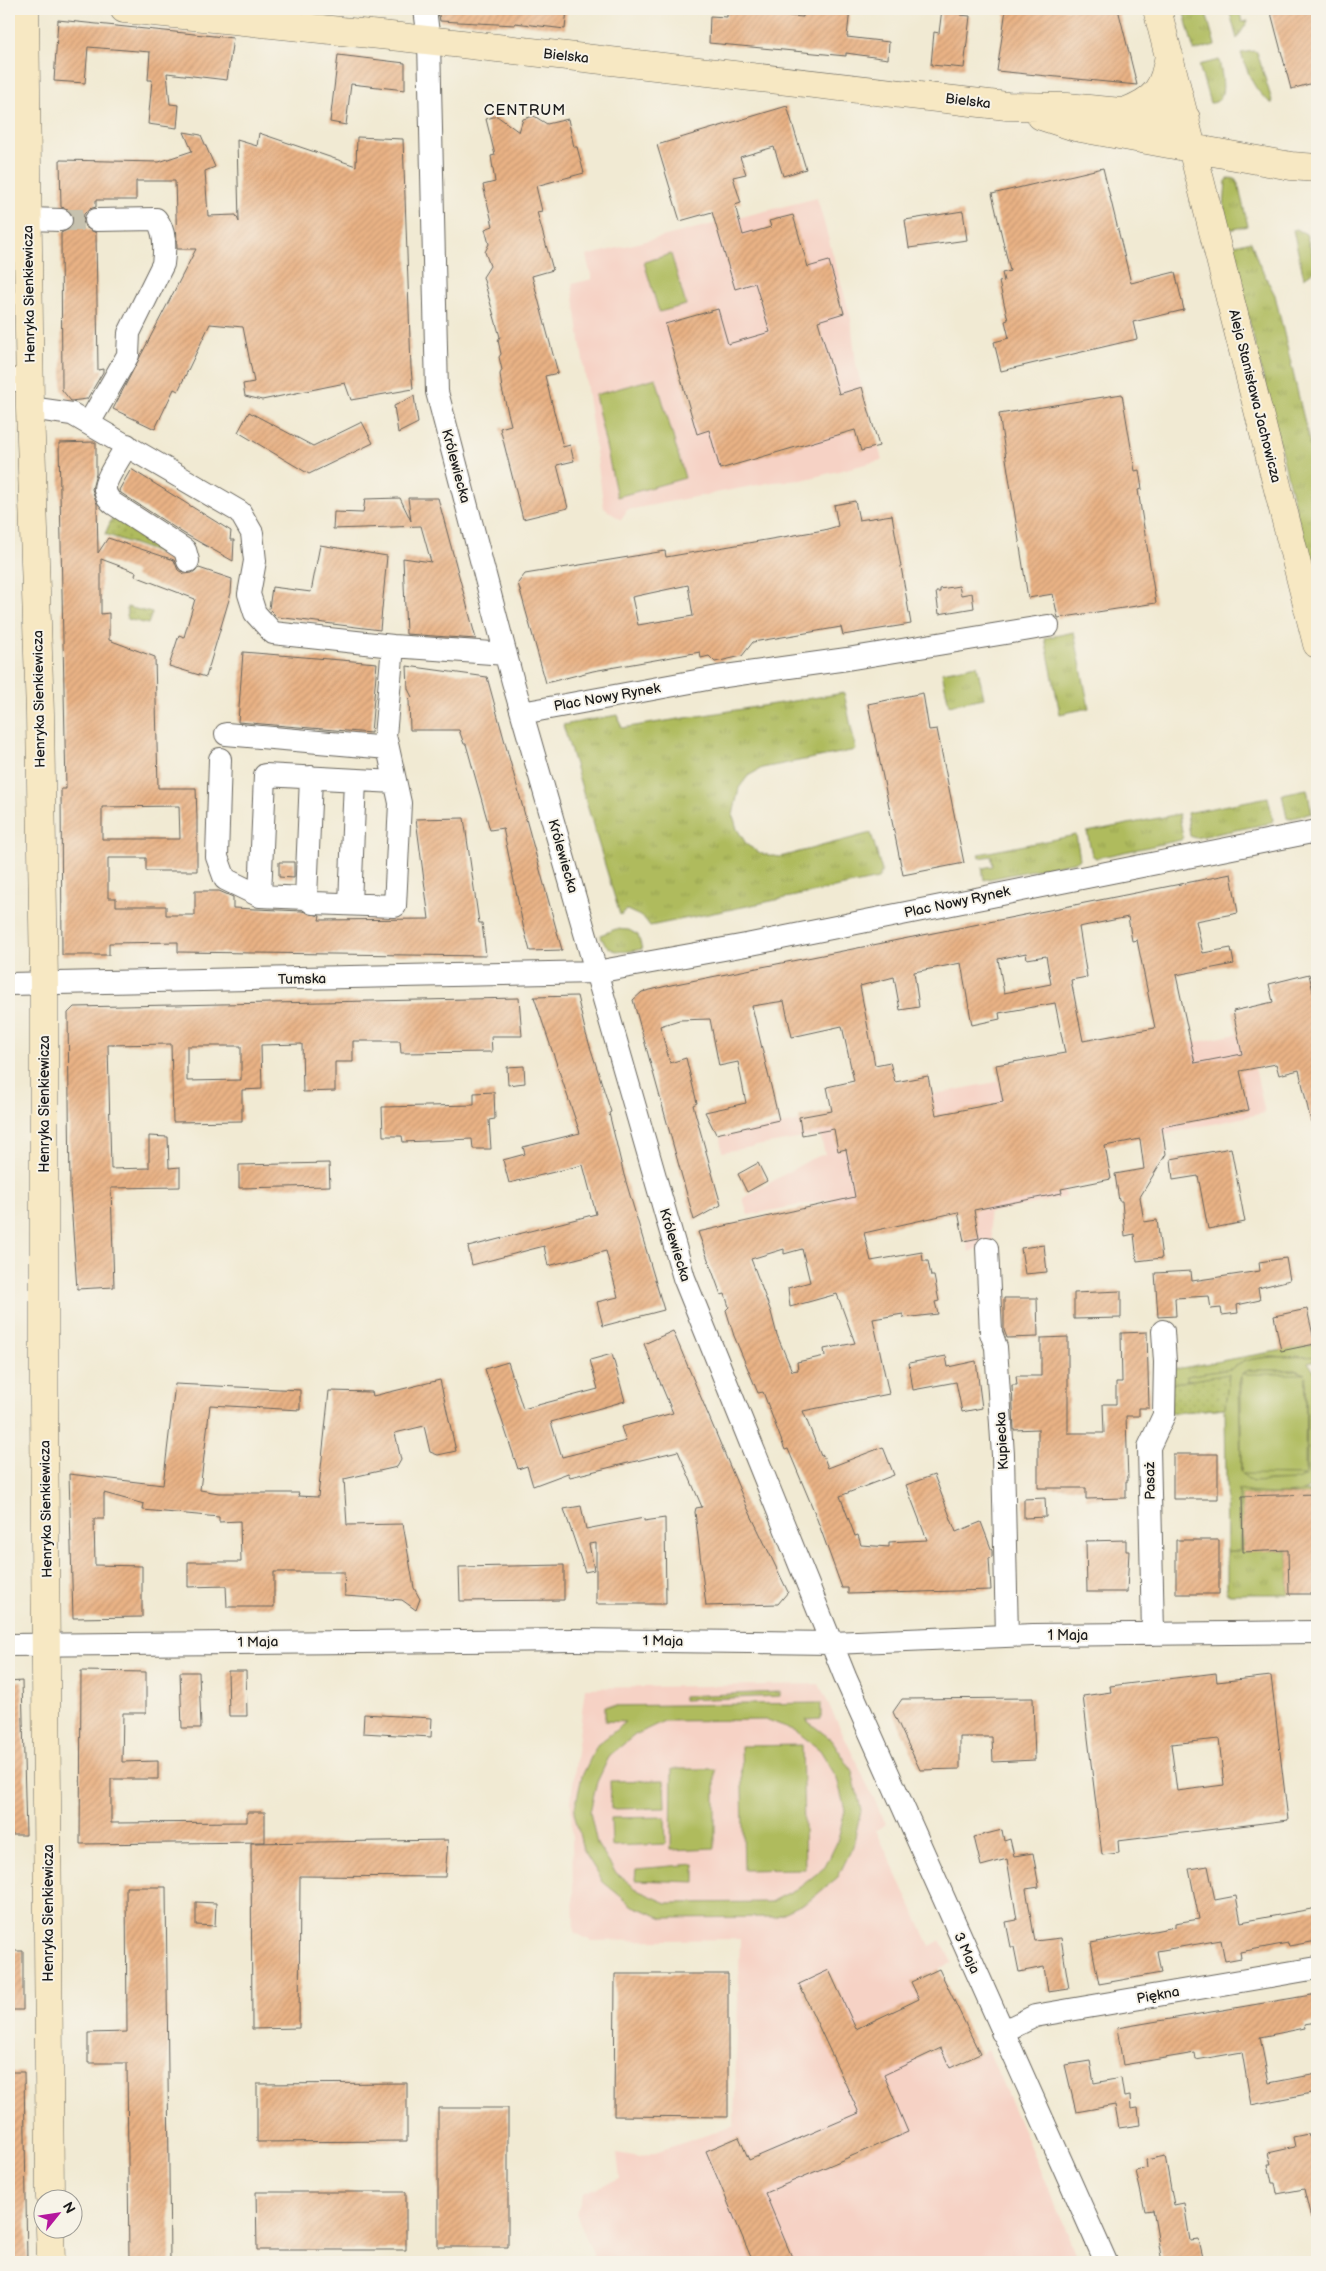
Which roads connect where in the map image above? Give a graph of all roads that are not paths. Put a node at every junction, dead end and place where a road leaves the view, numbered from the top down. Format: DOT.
graph roads {
  1 [pos="25,9"];
  2 [pos="124,9"];
  3 [pos="425,9"];
  4 [pos="1157,9"];
  5 [pos="429,41"];
  6 [pos="1170,54"];
  7 [pos="1007,106"];
  8 [pos="1124,112"];
  9 [pos="1186,118"];
  10 [pos="1194,149"];
  11 [pos="1317,168"];
  12 [pos="28,219"];
  13 [pos="61,220"];
  14 [pos="96,220"];
  15 [pos="20,380"];
  16 [pos="30,408"];
  17 [pos="89,423"];
  18 [pos="127,445"];
  19 [pos="188,561"];
  20 [pos="1048,626"];
  21 [pos="1317,644"];
  22 [pos="393,646"];
  23 [pos="506,654"];
  24 [pos="522,713"];
  25 [pos="226,734"];
  26 [pos="388,748"];
  27 [pos="220,759"];
  28 [pos="311,777"];
  29 [pos="355,780"];
  30 [pos="395,782"];
  31 [pos="1317,831"];
  32 [pos="260,896"];
  33 [pos="306,898"];
  34 [pos="350,904"];
  35 [pos="596,972"];
  36 [pos="9,984"];
  37 [pos="44,984"];
  38 [pos="986,1248"];
  39 [pos="1163,1331"];
  40 [pos="1317,1632"];
  41 [pos="1153,1634"];
  42 [pos="1008,1636"];
  43 [pos="832,1643"];
  44 [pos="47,1644"];
  45 [pos="9,1645"];
  46 [pos="1317,1968"];
  47 [pos="1002,2032"];
  48 [pos="50,2188"];
  49 [pos="50,2238"];
  50 [pos="51,2262"];
  51 [pos="1106,2262"];
  1 -- 12 [label="street, Henryka Sienkiewicza"];
  2 -- 5 [label="street, Bielska"];
  3 -- 5 [label="street, Królewiecka"];
  4 -- 6 [label="street, Aleja Stanisława Jachowicza"];
  5 -- 7 [label="street, Bielska"];
  5 -- 23 [label="street, Królewiecka"];
  6 -- 8 [label="street"];
  6 -- 9 [label="street, Aleja Stanisława Jachowicza"];
  7 -- 8 [label="street, Bielska"];
  7 -- 10 [label="street, Bielska"];
  8 -- 9 [label="street, Bielska"];
  9 -- 10 [label="street, Aleja Stanisława Jachowicza"];
  10 -- 11 [label="street, Bielska"];
  10 -- 21 [label="street, Aleja Stanisława Jachowicza"];
  12 -- 13 [label="street"];
  12 -- 15 [label="street, Henryka Sienkiewicza"];
  14 -- 17 [label="street"];
  15 -- 16 [label="street, Henryka Sienkiewicza"];
  16 -- 17 [label="street"];
  16 -- 37 [label="street, Henryka Sienkiewicza"];
  17 -- 18 [label="street"];
  18 -- 19 [label="street"];
  18 -- 22 [label="street"];
  20 -- 24 [label="street, Plac Nowy Rynek"];
  22 -- 23 [label="street"];
  22 -- 26 [label="street"];
  23 -- 24 [label="street, Królewiecka"];
  24 -- 35 [label="street, Królewiecka"];
  25 -- 26 [label="street"];
  26 -- 30 [label="street"];
  27 -- 32 [label="street"];
  28 -- 29 [label="street"];
  28 -- 32 [label="street"];
  28 -- 33 [label="street"];
  29 -- 30 [label="street"];
  29 -- 34 [label="street"];
  30 -- 34 [label="street"];
  31 -- 35 [label="street, Plac Nowy Rynek"];
  32 -- 33 [label="street"];
  33 -- 34 [label="street"];
  35 -- 37 [label="street, Tumska"];
  35 -- 43 [label="street, Królewiecka"];
  36 -- 37 [label="street, Tumska"];
  37 -- 44 [label="street, Henryka Sienkiewicza"];
  38 -- 42 [label="street, Kupiecka"];
  39 -- 41 [label="street, Pasaż"];
  40 -- 41 [label="street, 1 Maja"];
  41 -- 42 [label="street, 1 Maja"];
  42 -- 43 [label="street, 1 Maja"];
  43 -- 44 [label="street, 1 Maja"];
  43 -- 47 [label="street, 3 Maja"];
  44 -- 45 [label="street, 1 Maja"];
  44 -- 48 [label="street, Henryka Sienkiewicza"];
  46 -- 47 [label="street, Piękna"];
  47 -- 51 [label="street, 3 Maja"];
  49 -- 50 [label="street"];
}
